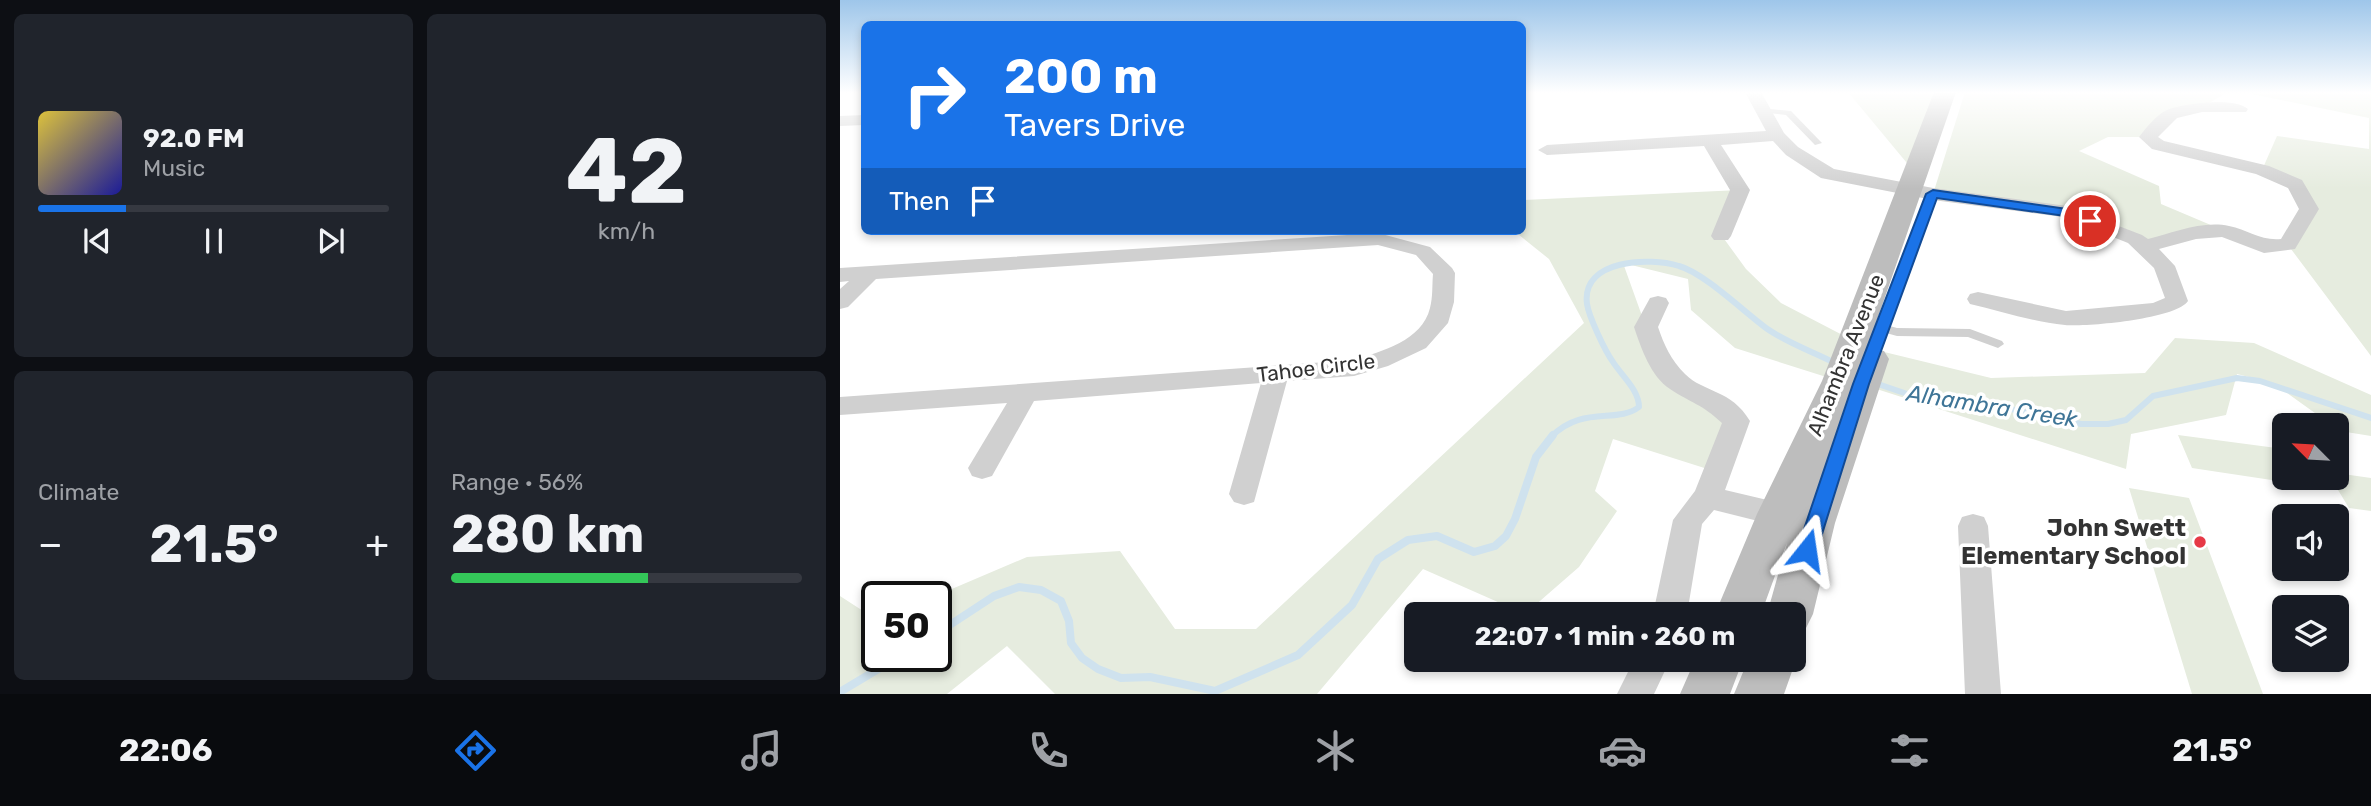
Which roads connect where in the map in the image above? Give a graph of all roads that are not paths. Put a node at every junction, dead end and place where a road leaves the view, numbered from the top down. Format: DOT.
graph roads {
  1 [pos="1771,124"];
  2 [pos="1799,124"];
  3 [pos="1937,124"];
  4 [pos="1951,124"];
  5 [pos="2161,124"];
  6 [pos="1777,136"];
  7 [pos="1709,140"];
  8 [pos="1818,143"];
  9 [pos="1547,150"];
  10 [pos="1921,192"];
  11 [pos="1378,235"];
  12 [pos="1721,236"];
  13 [pos="2144,247"];
  14 [pos="870,273"];
  15 [pos="840,275"];
  16 [pos="1978,299"];
  17 [pos="840,302"];
  18 [pos="1658,303"];
  19 [pos="1869,335"];
  20 [pos="1998,344"];
  21 [pos="1276,375"];
  22 [pos="1024,394"];
  23 [pos="840,406"];
  24 [pos="982,468"];
  25 [pos="1244,494"];
  26 [pos="1707,497"];
  27 [pos="1796,519"];
  28 [pos="1973,526"];
  29 [pos="1672,602"];
  30 [pos="1745,602"];
  31 [pos="1791,602"];
  32 [pos="1646,672"];
  33 [pos="1714,672"];
  34 [pos="1767,672"];
  35 [pos="1635,694"];
  36 [pos="1705,694"];
  37 [pos="1759,694"];
  38 [pos="1983,694"];
  1 -- 6 [label="street"];
  2 -- 8 [label="lane"];
  3 -- 10 [label="main road, Alhambra Avenue"];
  4 -- 10 [label="main road, Alhambra Avenue"];
  5 -- 13 [label="street"];
  6 -- 7 [label="street"];
  6 -- 10 [label="street"];
  7 -- 9 [label="street"];
  7 -- 12 [label="street"];
  10 -- 13 [label="street"];
  10 -- 19 [label="main road, Alhambra Avenue"];
  11 -- 14 [label="street, Tahoe Circle"];
  11 -- 21 [label="street, Tahoe Circle"];
  13 -- 16 [label="street"];
  14 -- 15 [label="street, Tahoe Circle"];
  14 -- 17 [label="street"];
  18 -- 26 [label="street"];
  19 -- 20 [label="lane"];
  19 -- 27 [label="main road, Alhambra Avenue"];
  21 -- 22 [label="street, Tahoe Circle"];
  21 -- 25 [label="street"];
  22 -- 23 [label="street, Tahoe Circle"];
  22 -- 24 [label="street"];
  26 -- 27 [label="street"];
  26 -- 29 [label="street"];
  27 -- 30 [label="main road, Alhambra Avenue"];
  27 -- 31 [label="main road, Alhambra Avenue"];
  28 -- 38 [label="street"];
  32 -- 35 [label="street"];
  33 -- 36 [label="main road"];
  34 -- 37 [label="main road"];
}
